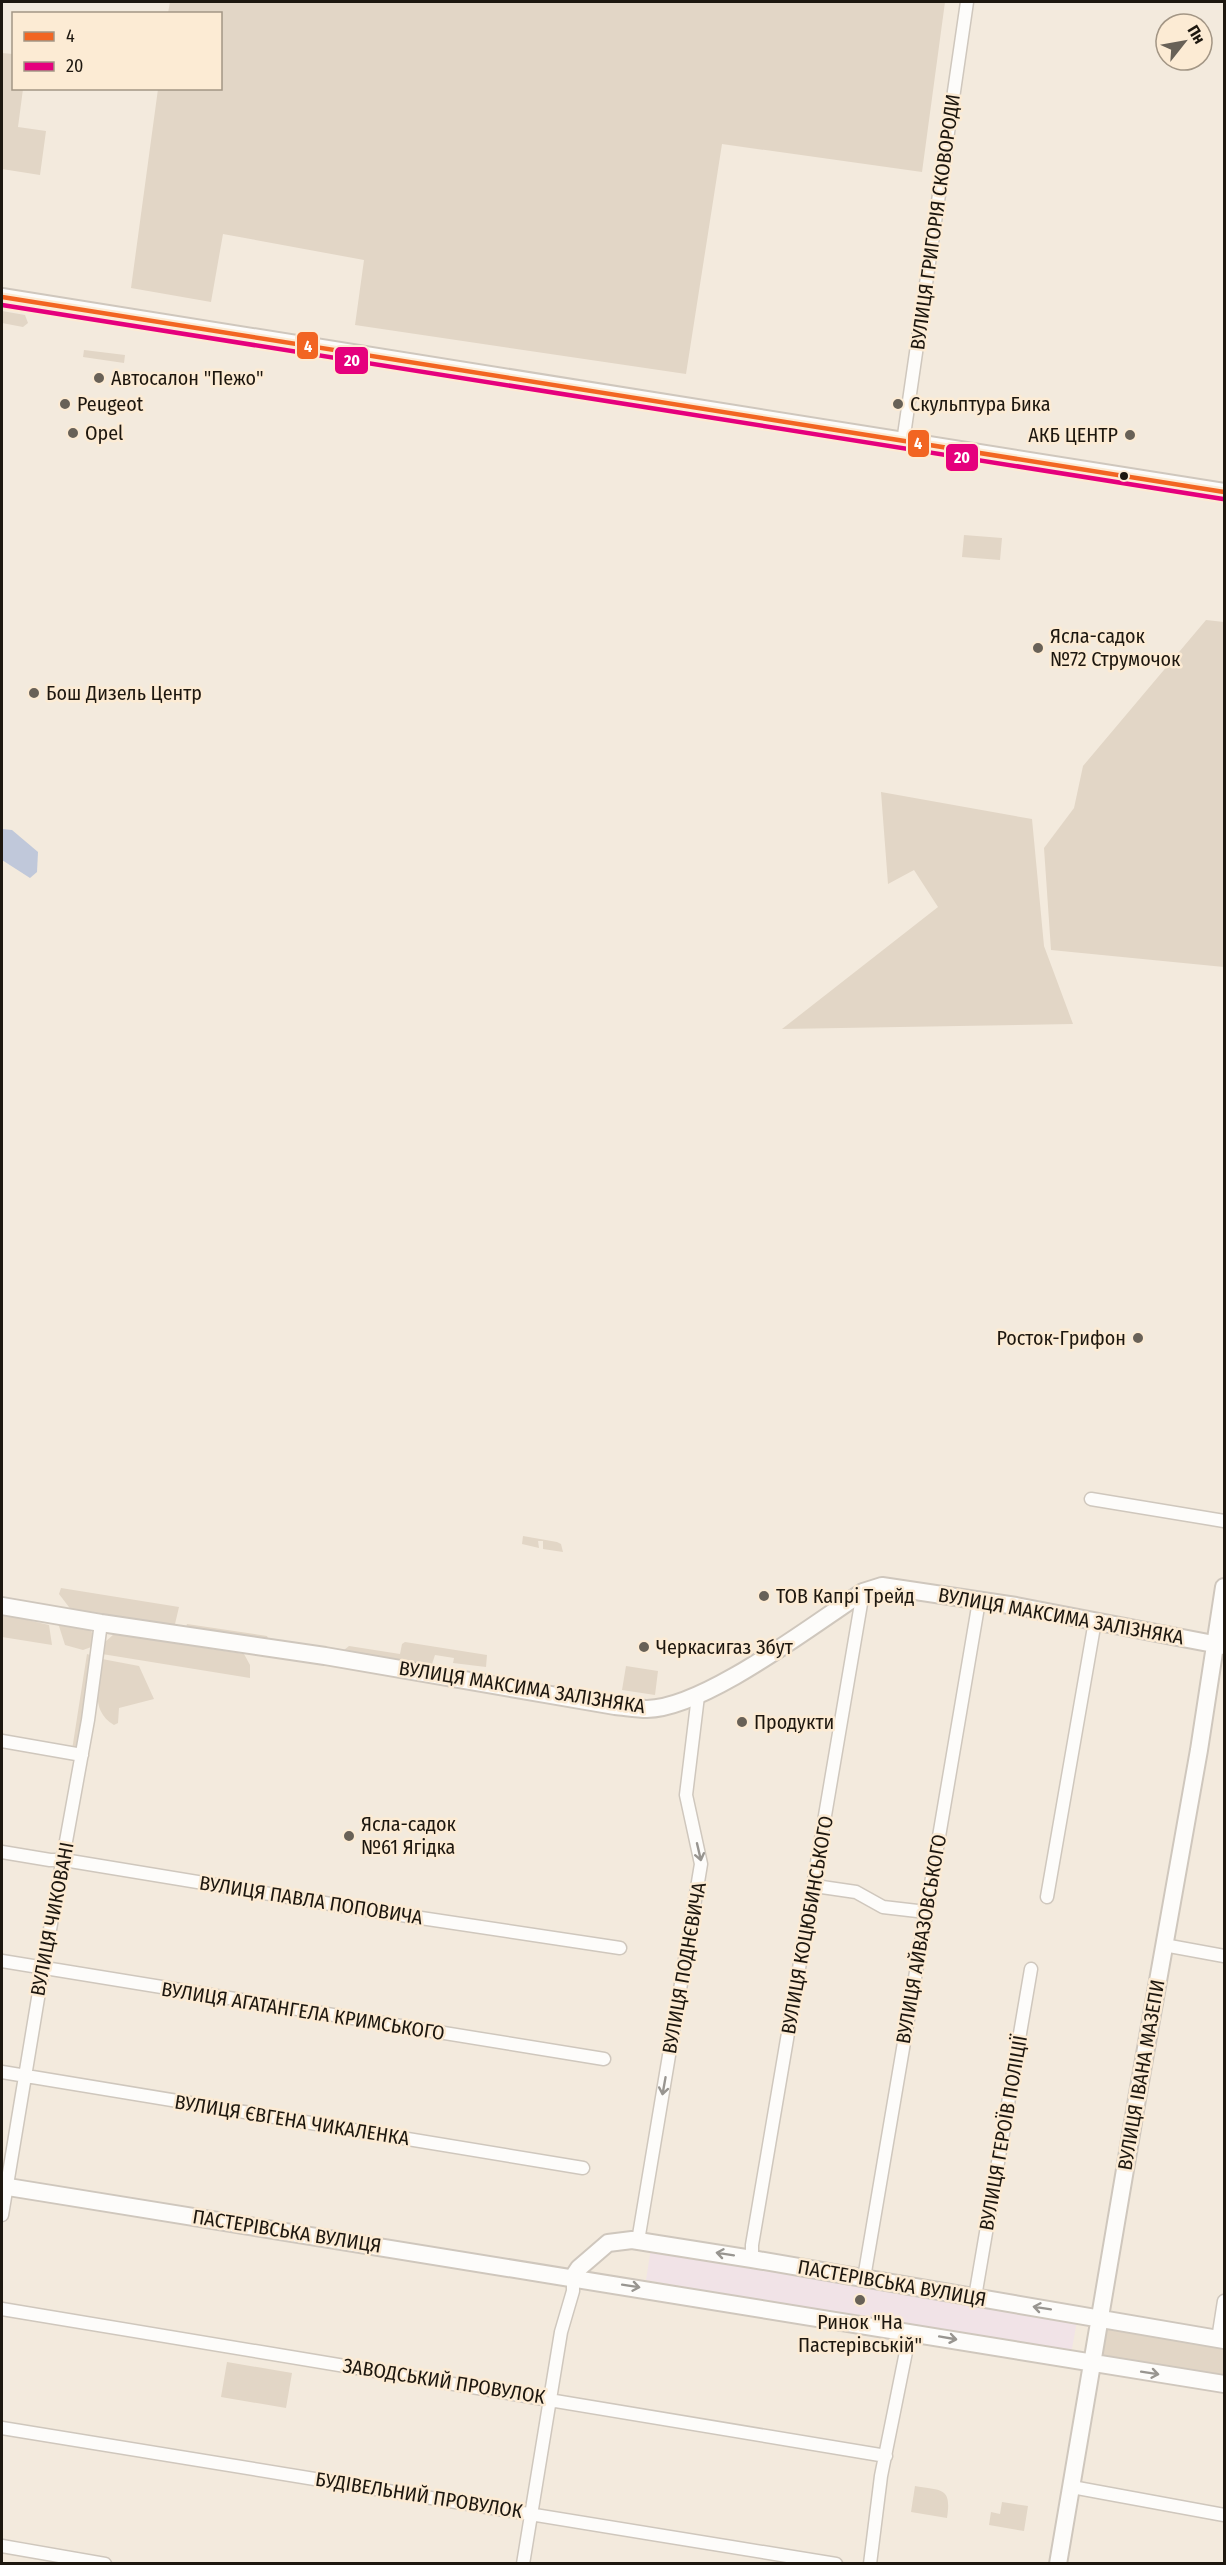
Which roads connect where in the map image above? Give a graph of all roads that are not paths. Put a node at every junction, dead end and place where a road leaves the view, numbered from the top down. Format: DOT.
graph roads {
  1 [pos="967,2"];
  2 [pos="2,297"];
  3 [pos="903,442"];
  4 [pos="1224,492"];
  5 [pos="1091,1499"];
  6 [pos="1224,1521"];
  7 [pos="1224,1587"];
  8 [pos="864,1592"];
  9 [pos="979,1601"];
  10 [pos="2,1606"];
  11 [pos="1095,1621"];
  12 [pos="101,1623"];
  13 [pos="1220,1646"];
  14 [pos="698,1696"];
  15 [pos="2,1741"];
  16 [pos="82,1755"];
  17 [pos="2,1852"];
  18 [pos="64,1860"];
  19 [pos="815,1886"];
  20 [pos="1047,1897"];
  21 [pos="926,1912"];
  22 [pos="1164,1945"];
  23 [pos="620,1948"];
  24 [pos="1224,1956"];
  25 [pos="2,1961"];
  26 [pos="43,1968"];
  27 [pos="1031,1969"];
  28 [pos="604,2059"];
  29 [pos="2,2072"];
  30 [pos="24,2076"];
  31 [pos="583,2168"];
  32 [pos="4,2186"];
  33 [pos="2,2215"];
  34 [pos="638,2241"];
  35 [pos="752,2259"];
  36 [pos="573,2277"];
  37 [pos="864,2278"];
  38 [pos="975,2297"];
  39 [pos="1224,2301"];
  40 [pos="2,2309"];
  41 [pos="1100,2318"];
  42 [pos="910,2332"];
  43 [pos="1221,2340"];
  44 [pos="1092,2364"];
  45 [pos="1224,2384"];
  46 [pos="551,2398"];
  47 [pos="2,2428"];
  48 [pos="886,2456"];
  49 [pos="1072,2487"];
  50 [pos="530,2514"];
  51 [pos="1224,2515"];
  52 [pos="2,2546"];
  53 [pos="105,2564"];
  54 [pos="523,2564"];
  55 [pos="836,2564"];
  56 [pos="870,2564"];
  57 [pos="1058,2564"];
  1 -- 3 [label="street, ВУЛИЦЯ ГРИГОРІЯ СКОВОРОДИ"];
  2 -- 3 [label="main road"];
  3 -- 4 [label="main road"];
  5 -- 6 [label="street"];
  7 -- 13 [label="main road, ВУЛИЦЯ ІВАНА МАЗЕПИ"];
  8 -- 9 [label="main road, ВУЛИЦЯ МАКСИМА ЗАЛІЗНЯКА"];
  8 -- 14 [label="main road, ВУЛИЦЯ МАКСИМА ЗАЛІЗНЯКА"];
  8 -- 19 [label="street, ВУЛИЦЯ КОЦЮБИНСЬКОГО"];
  9 -- 11 [label="main road, ВУЛИЦЯ МАКСИМА ЗАЛІЗНЯКА"];
  9 -- 21 [label="street, ВУЛИЦЯ АЙВАЗОВСЬКОГО"];
  10 -- 12 [label="main road, ВУЛИЦЯ МАКСИМА ЗАЛІЗНЯКА"];
  11 -- 13 [label="main road, ВУЛИЦЯ МАКСИМА ЗАЛІЗНЯКА"];
  11 -- 20 [label="street"];
  12 -- 14 [label="main road, ВУЛИЦЯ МАКСИМА ЗАЛІЗНЯКА"];
  12 -- 16 [label="street, ВУЛИЦЯ ЧИКОВАНІ"];
  13 -- 22 [label="main road, ВУЛИЦЯ ІВАНА МАЗЕПИ"];
  14 -- 34 [label="street, ВУЛИЦЯ ПОДНЄВИЧА, one-way"];
  15 -- 16 [label="street"];
  16 -- 18 [label="street, ВУЛИЦЯ ЧИКОВАНІ"];
  17 -- 18 [label="street, ВУЛИЦЯ ПАВЛА ПОПОВИЧА"];
  18 -- 23 [label="street, ВУЛИЦЯ ПАВЛА ПОПОВИЧА"];
  18 -- 26 [label="street, ВУЛИЦЯ ЧИКОВАНІ"];
  19 -- 21 [label="street"];
  19 -- 35 [label="street, ВУЛИЦЯ КОЦЮБИНСЬКОГО"];
  21 -- 37 [label="street, ВУЛИЦЯ АЙВАЗОВСЬКОГО"];
  22 -- 24 [label="street"];
  22 -- 41 [label="main road, ВУЛИЦЯ ІВАНА МАЗЕПИ"];
  25 -- 26 [label="street, ВУЛИЦЯ АГАТАНГЕЛА КРИМСЬКОГО"];
  26 -- 28 [label="street, ВУЛИЦЯ АГАТАНГЕЛА КРИМСЬКОГО"];
  26 -- 30 [label="street, ВУЛИЦЯ ЧИКОВАНІ"];
  27 -- 38 [label="street, ВУЛИЦЯ ГЕРОЇВ ПОЛІЦІЇ"];
  29 -- 30 [label="street, ВУЛИЦЯ ЄВГЕНА ЧИКАЛЕНКА"];
  30 -- 31 [label="street, ВУЛИЦЯ ЄВГЕНА ЧИКАЛЕНКА"];
  30 -- 32 [label="street, ВУЛИЦЯ ЧИКОВАНІ"];
  32 -- 33 [label="street, ВУЛИЦЯ ЧИКОВАНІ"];
  32 -- 36 [label="main road, ПАСТЕРІВСЬКА ВУЛИЦЯ"];
  35 -- 34 [label="main road, ПАСТЕРІВСЬКА ВУЛИЦЯ, one-way"];
  34 -- 36 [label="main road, ПАСТЕРІВСЬКА ВУЛИЦЯ"];
  35 -- 37 [label="main road, ПАСТЕРІВСЬКА ВУЛИЦЯ"];
  36 -- 42 [label="main road, ПАСТЕРІВСЬКА ВУЛИЦЯ, one-way"];
  36 -- 46 [label="street"];
  37 -- 38 [label="main road, ПАСТЕРІВСЬКА ВУЛИЦЯ"];
  41 -- 38 [label="main road, ПАСТЕРІВСЬКА ВУЛИЦЯ, one-way"];
  39 -- 43 [label="street"];
  40 -- 46 [label="street, ЗАВОДСЬКИЙ ПРОВУЛОК"];
  41 -- 43 [label="main road, ПАСТЕРІВСЬКА ВУЛИЦЯ"];
  41 -- 44 [label="main road, ВУЛИЦЯ ІВАНА МАЗЕПИ"];
  42 -- 44 [label="main road, ПАСТЕРІВСЬКА ВУЛИЦЯ, one-way"];
  42 -- 48 [label="street"];
  44 -- 45 [label="main road, ПАСТЕРІВСЬКА ВУЛИЦЯ, one-way"];
  44 -- 49 [label="main road, ВУЛИЦЯ ІВАНА МАЗЕПИ"];
  46 -- 48 [label="street, ЗАВОДСЬКИЙ ПРОВУЛОК"];
  46 -- 50 [label="street"];
  47 -- 50 [label="street, БУДІВЕЛЬНИЙ ПРОВУЛОК"];
  48 -- 56 [label="street"];
  49 -- 51 [label="street"];
  49 -- 57 [label="main road, ВУЛИЦЯ ІВАНА МАЗЕПИ"];
  50 -- 54 [label="street"];
  50 -- 55 [label="street, БУДІВЕЛЬНИЙ ПРОВУЛОК"];
  52 -- 53 [label="street"];
}
